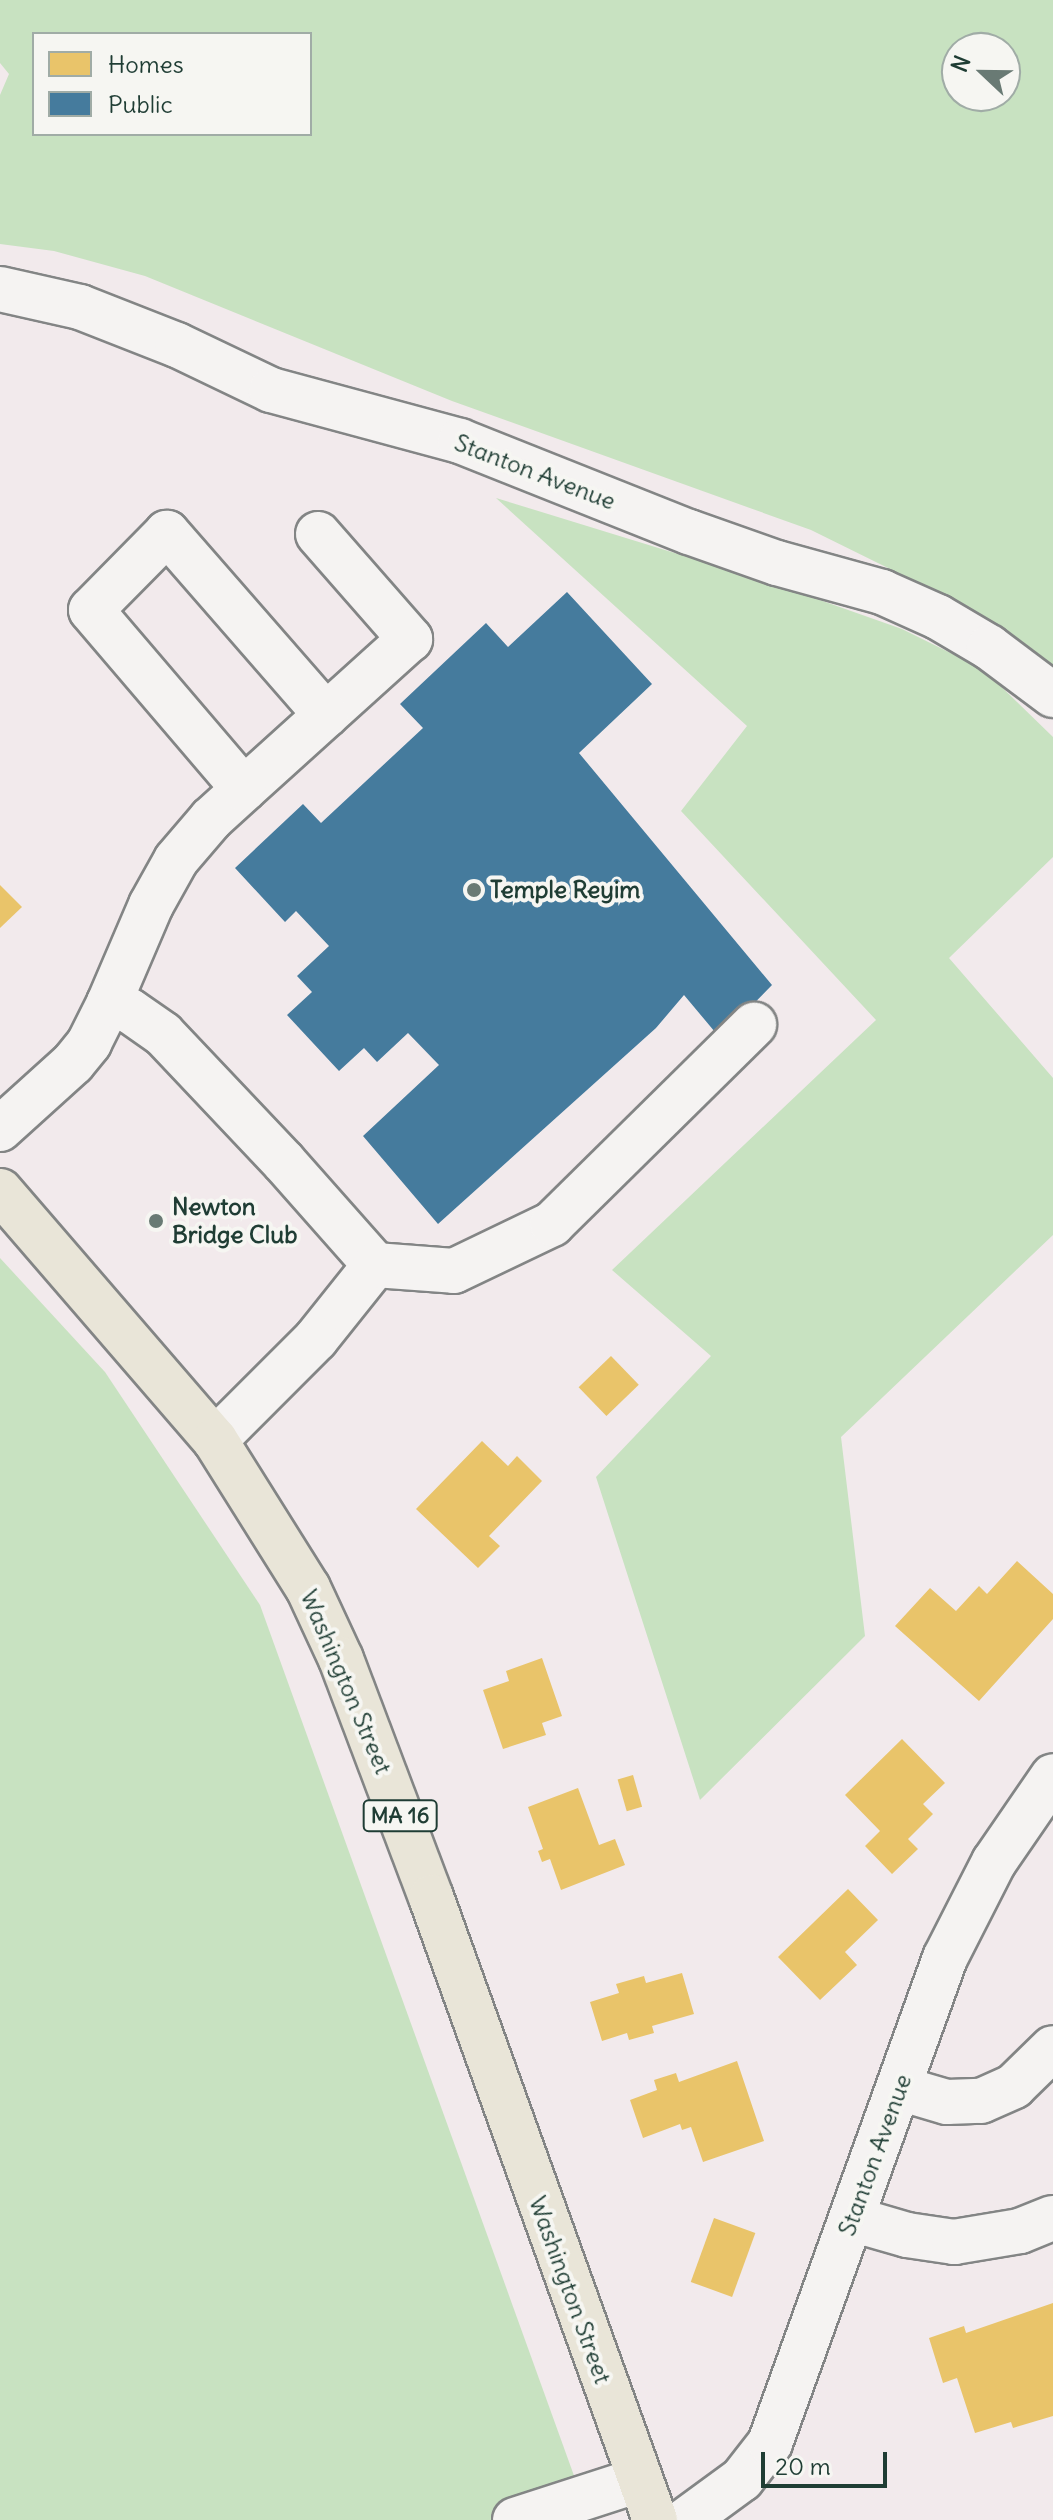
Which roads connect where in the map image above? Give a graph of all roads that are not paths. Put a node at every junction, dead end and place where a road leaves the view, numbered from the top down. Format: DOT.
graph roads {
  1 [pos="0,289"];
  2 [pos="318,534"];
  3 [pos="1053,695"];
  4 [pos="326,715"];
  5 [pos="244,789"];
  6 [pos="109,1003"];
  7 [pos="754,1025"];
  8 [pos="0,1129"];
  9 [pos="0,1191"];
  10 [pos="375,1265"];
  11 [pos="215,1440"];
  12 [pos="1053,1776"];
  13 [pos="1053,2048"];
  14 [pos="899,2088"];
  15 [pos="1053,2218"];
  16 [pos="852,2219"];
  17 [pos="639,2480"];
  18 [pos="515,2520"];
  19 [pos="655,2520"];
  20 [pos="686,2520"];
  1 -- 3 [label="street, Stanton Avenue"];
  2 -- 4 [label="street"];
  4 -- 5 [label="street"];
  4 -- 5 [label="street"];
  5 -- 6 [label="street"];
  6 -- 8 [label="street"];
  6 -- 10 [label="street"];
  7 -- 10 [label="street"];
  9 -- 11 [label="main road, Washington Street / MA 16"];
  10 -- 11 [label="street"];
  11 -- 17 [label="main road, Washington Street / MA 16"];
  12 -- 14 [label="street, Stanton Avenue"];
  13 -- 14 [label="street"];
  14 -- 16 [label="street, Stanton Avenue"];
  15 -- 16 [label="street"];
  16 -- 20 [label="street, Stanton Avenue"];
  17 -- 18 [label="street"];
  17 -- 19 [label="main road, Washington Street / MA 16"];
}
